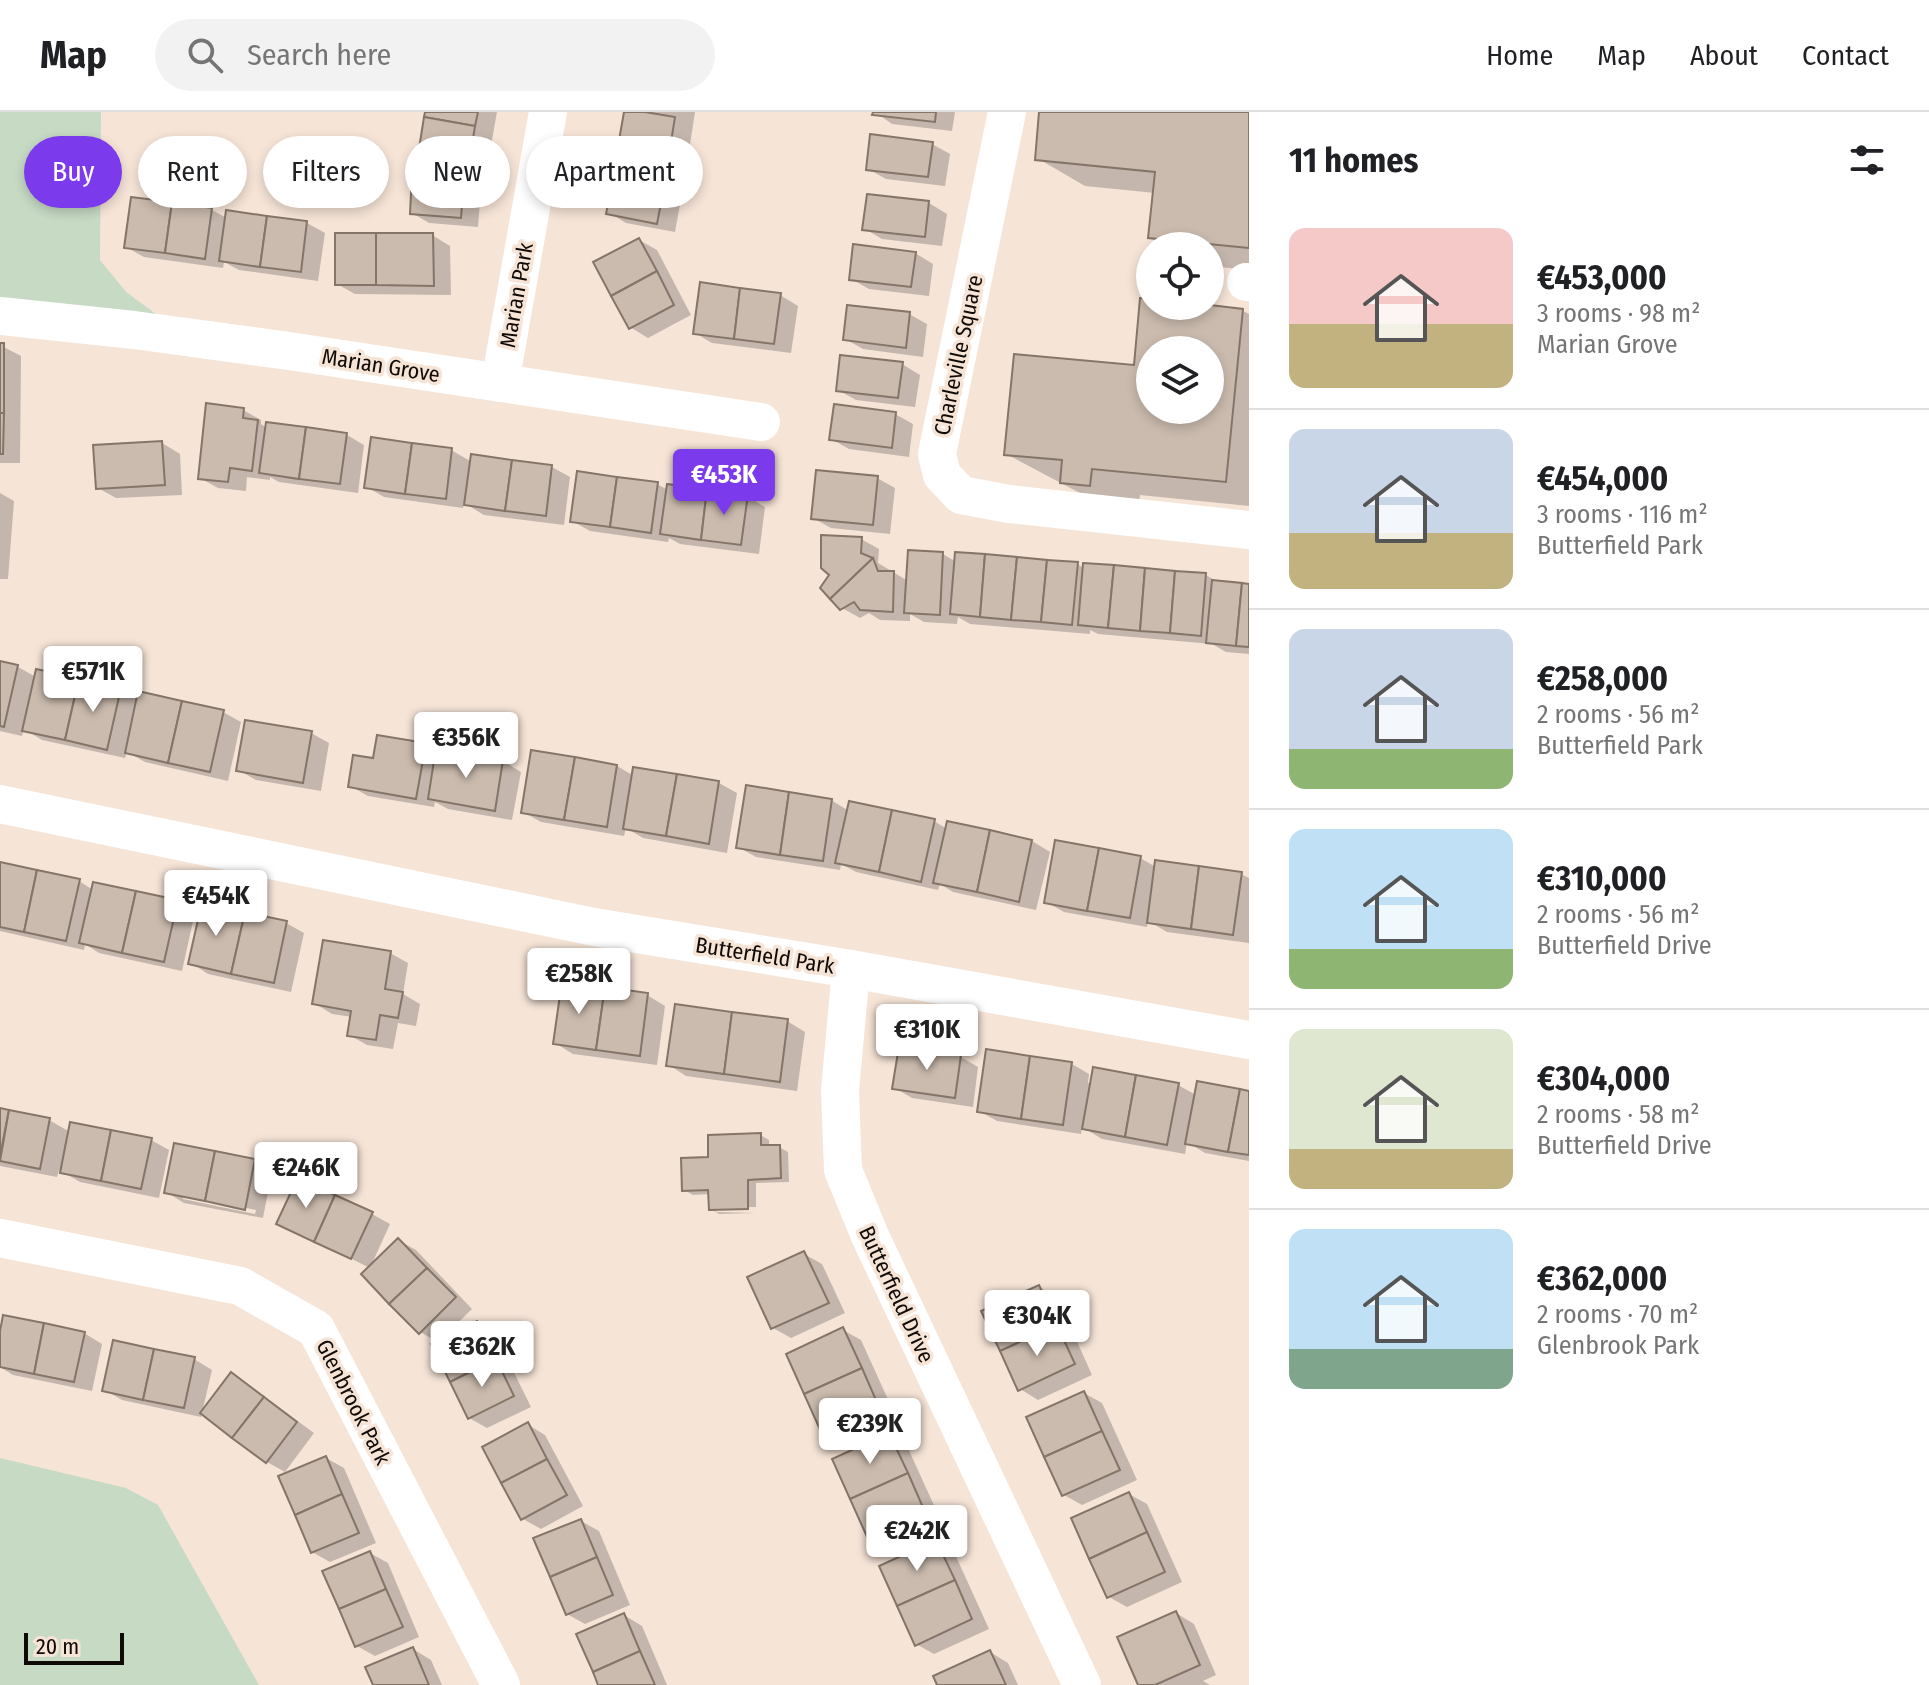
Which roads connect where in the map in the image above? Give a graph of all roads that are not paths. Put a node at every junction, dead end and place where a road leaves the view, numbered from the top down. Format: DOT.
graph roads {
  1 [pos="548,112"];
  2 [pos="1007,112"];
  3 [pos="0,316"];
  4 [pos="500,383"];
  5 [pos="761,422"];
  6 [pos="1249,530"];
  7 [pos="0,804"];
  8 [pos="851,969"];
  9 [pos="1249,1040"];
  10 [pos="0,1238"];
  11 [pos="501,1685"];
  12 [pos="1082,1685"];
  1 -- 4 [label="street, Marian Park"];
  2 -- 6 [label="street, Charleville Square"];
  3 -- 4 [label="street, Marian Grove"];
  4 -- 5 [label="street, Marian Grove"];
  7 -- 8 [label="street, Butterfield Park"];
  8 -- 9 [label="street, Butterfield Park"];
  8 -- 12 [label="street, Butterfield Drive"];
  10 -- 11 [label="street, Glenbrook Park"];
}
